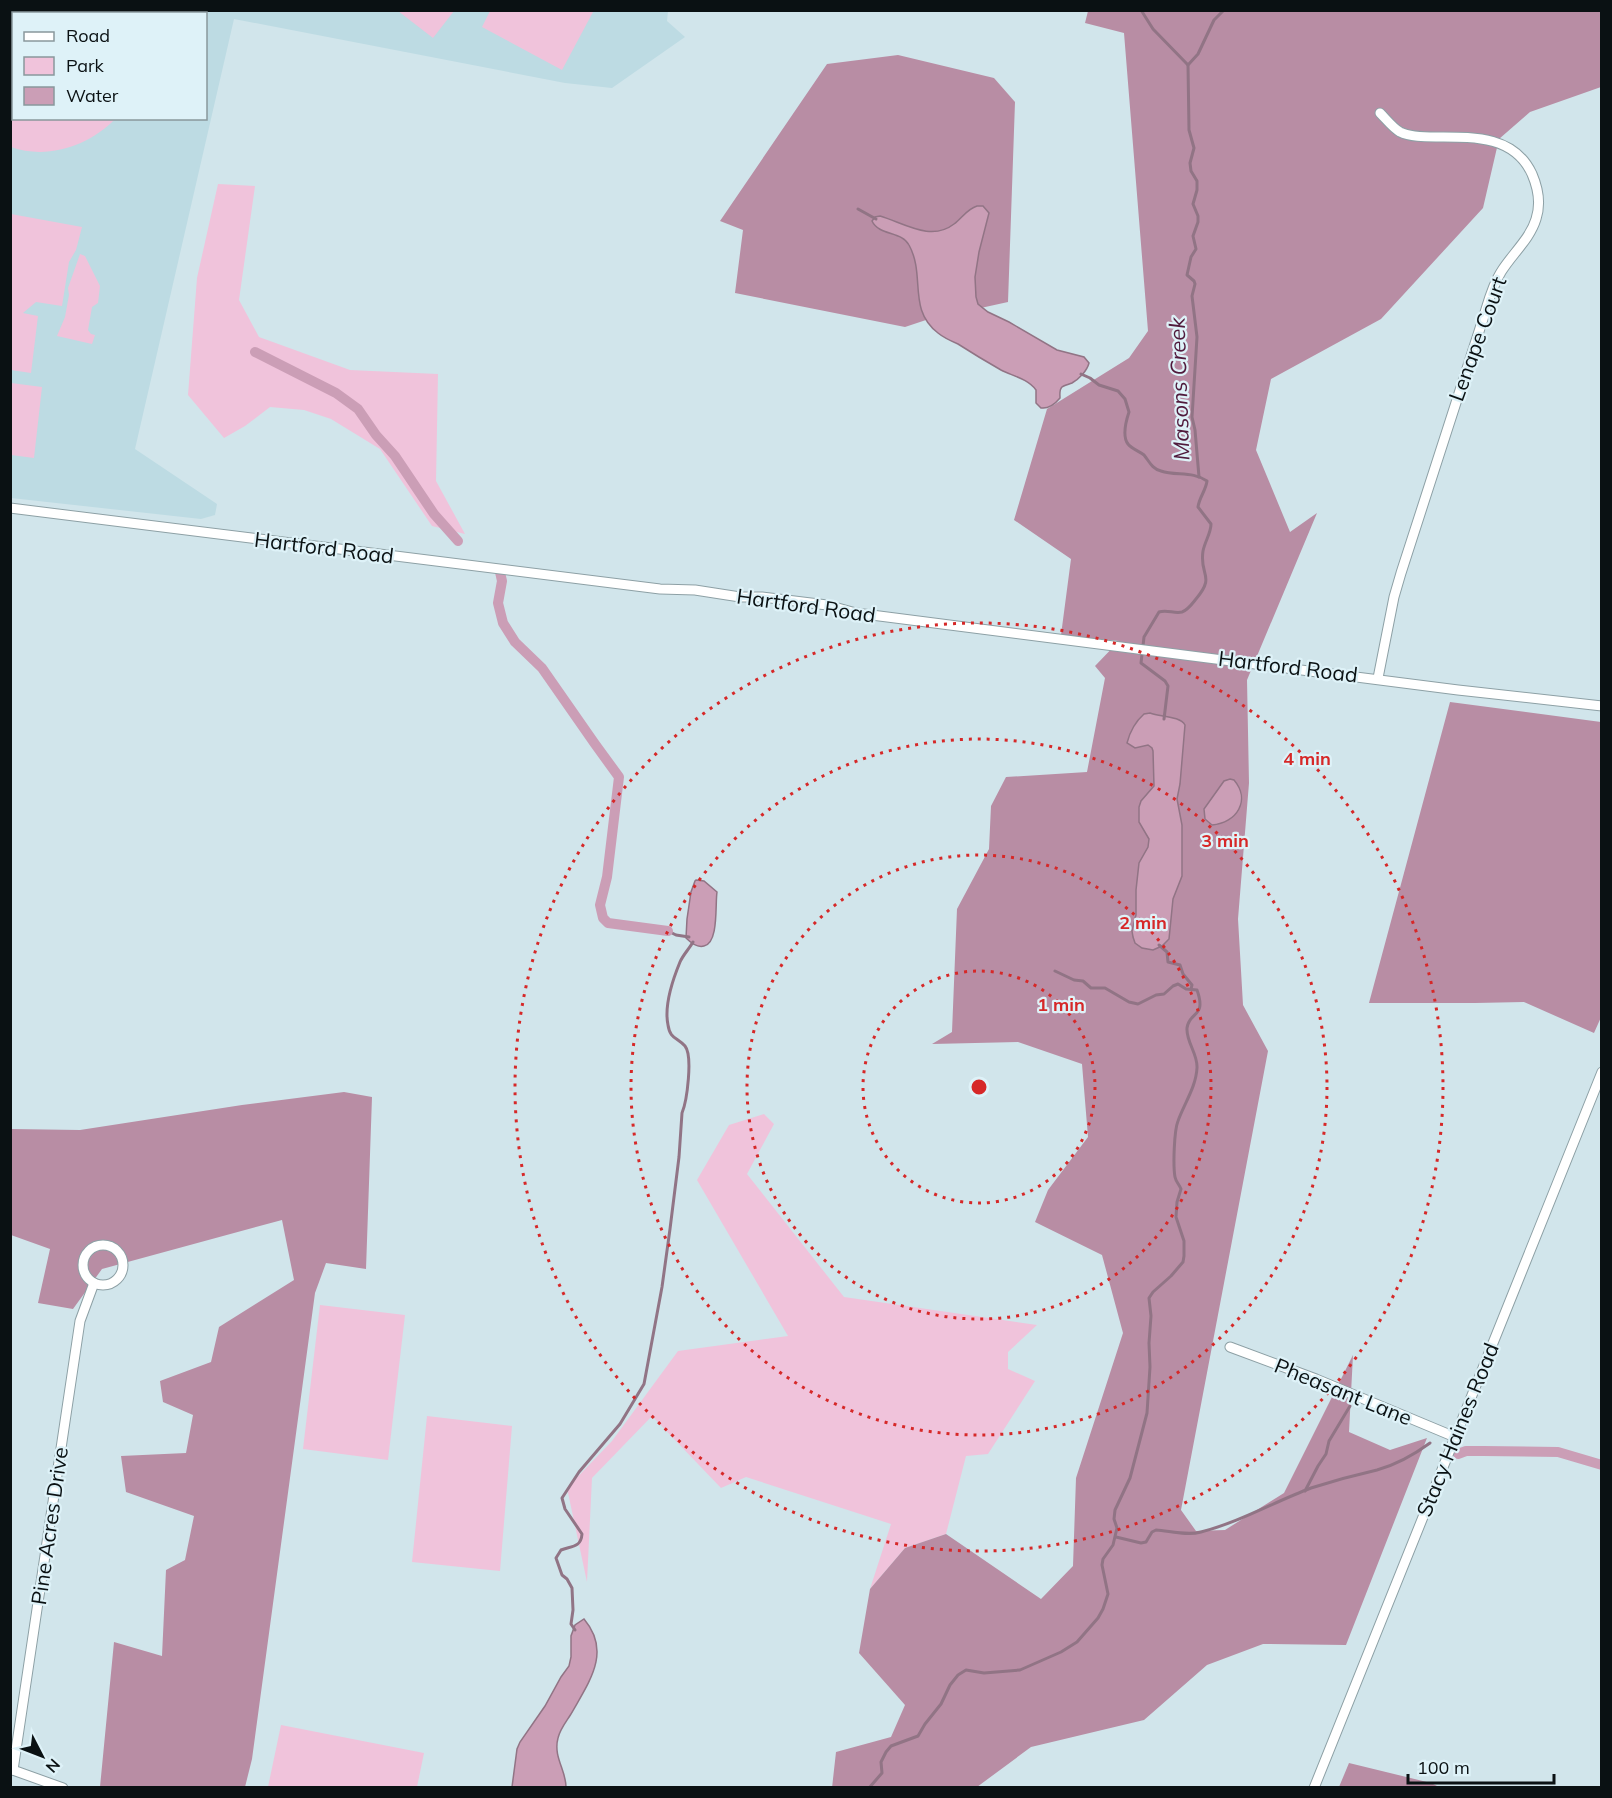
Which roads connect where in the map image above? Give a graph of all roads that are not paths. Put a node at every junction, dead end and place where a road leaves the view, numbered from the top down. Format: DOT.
graph roads {
  1 [pos="1380,113"];
  2 [pos="10,508"];
  3 [pos="1378,678"];
  4 [pos="1602,706"];
  5 [pos="1602,1072"];
  6 [pos="94,1283"];
  7 [pos="1230,1347"];
  8 [pos="1455,1437"];
  9 [pos="12,1770"];
  10 [pos="63,1788"];
  11 [pos="1314,1788"];
  1 -- 3 [label="street, Lenape Court"];
  2 -- 3 [label="street, Hartford Road"];
  3 -- 4 [label="street, Hartford Road"];
  5 -- 8 [label="street, Stacy Haines Road"];
  6 -- 6 [label="street"];
  6 -- 9 [label="street, Pine Acres Drive"];
  7 -- 8 [label="street, Pheasant Lane"];
  8 -- 11 [label="street, Stacy Haines Road"];
  9 -- 10 [label="street"];
}
